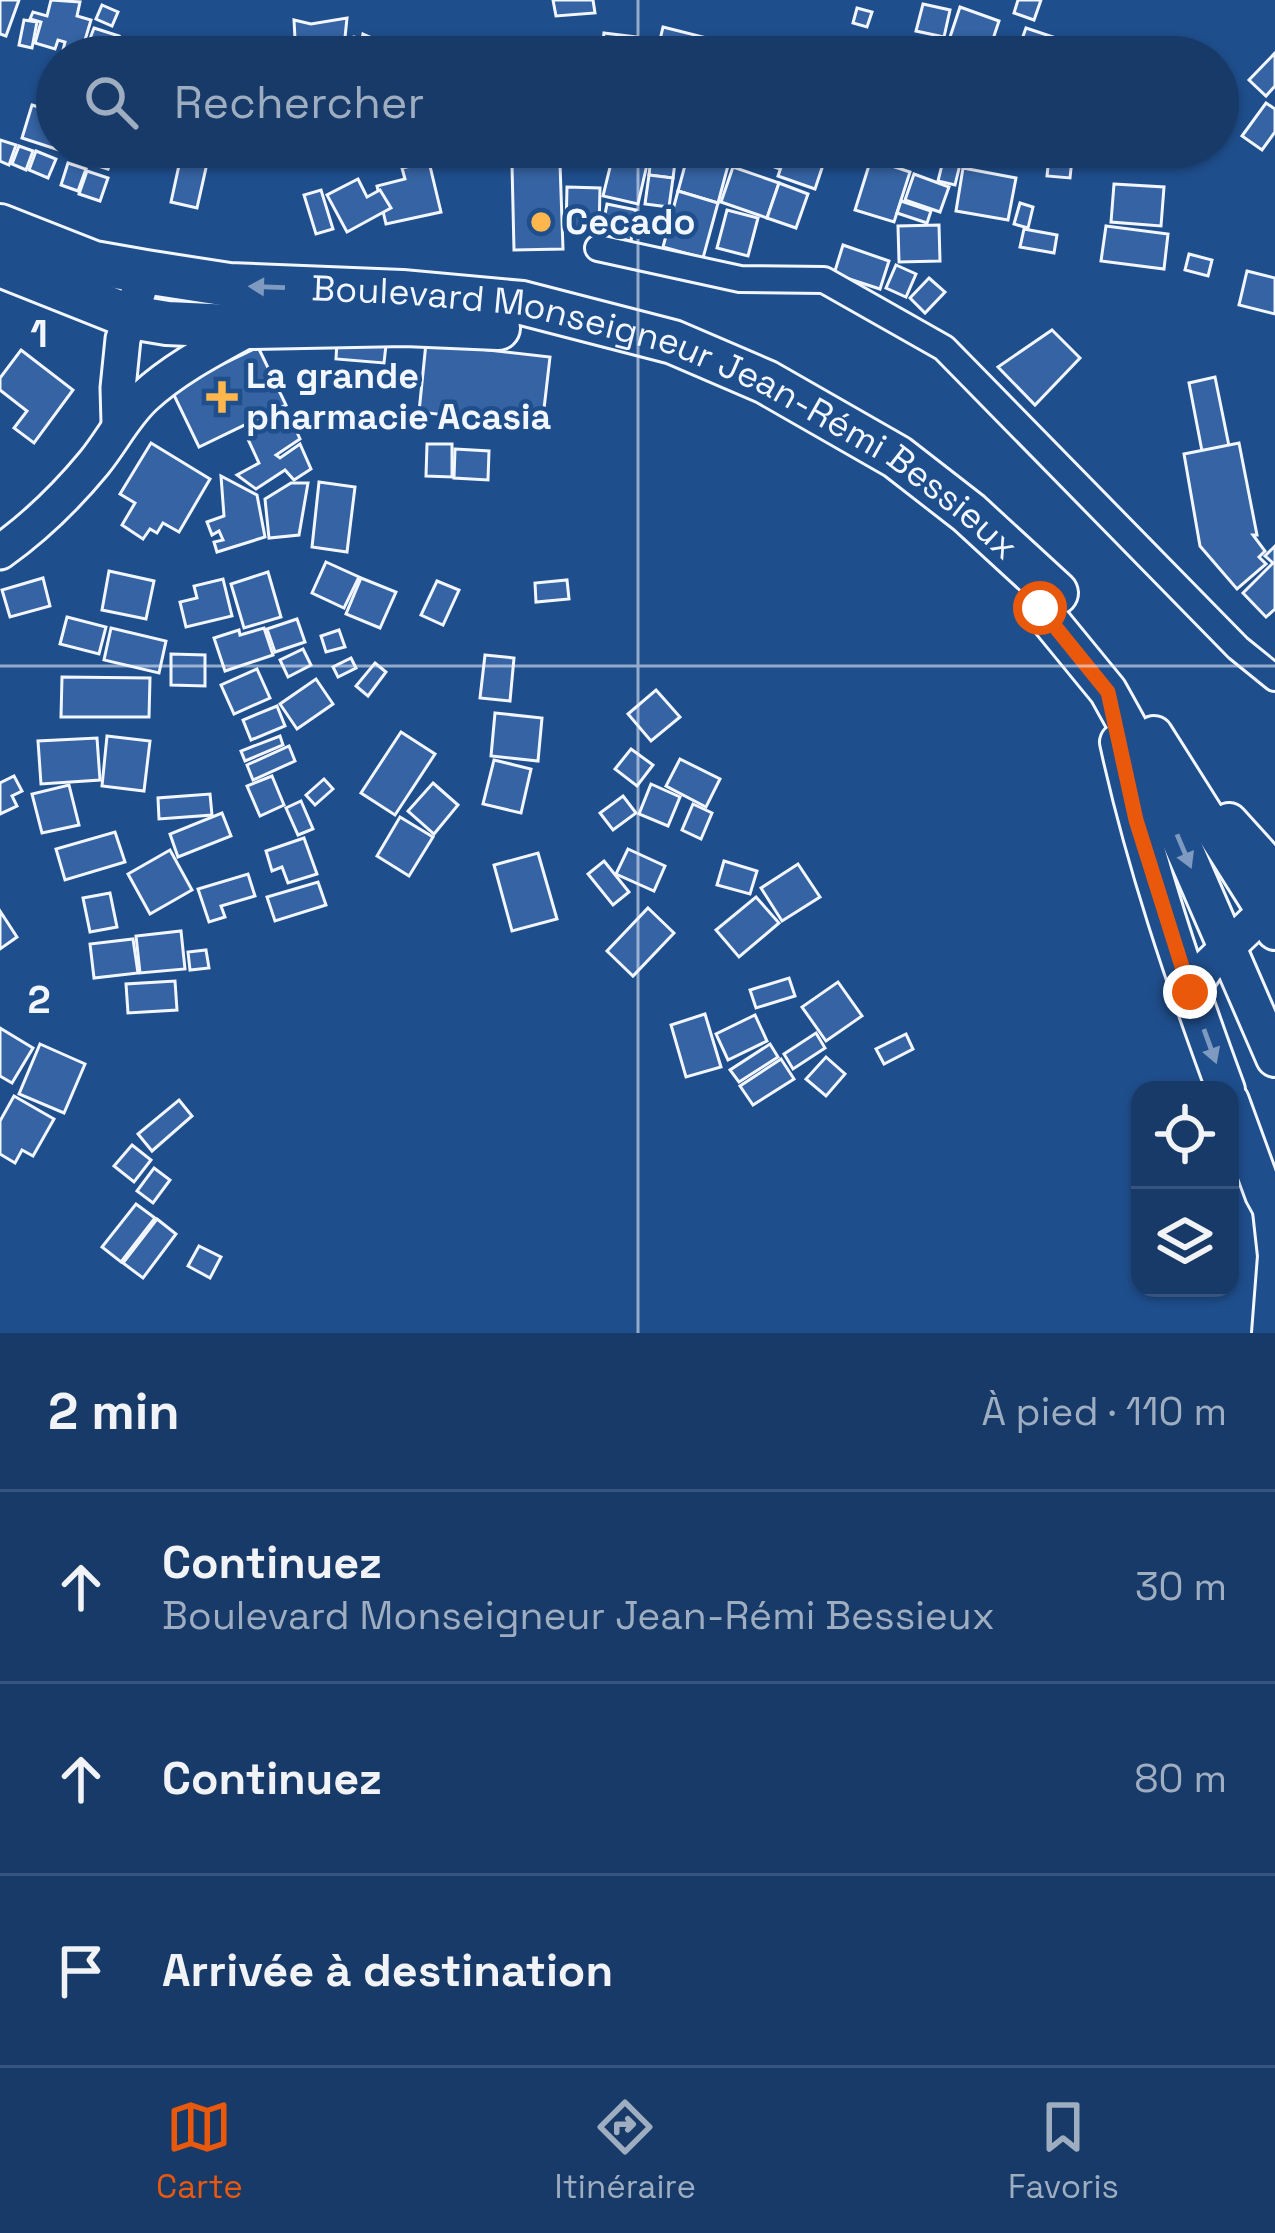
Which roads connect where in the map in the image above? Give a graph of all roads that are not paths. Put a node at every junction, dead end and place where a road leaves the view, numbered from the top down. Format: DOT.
graph roads {
  1 [pos="0,226"];
  2 [pos="598,248"];
  3 [pos="0,265"];
  4 [pos="145,272"];
  5 [pos="131,317"];
  6 [pos="253,327"];
  7 [pos="119,423"];
  8 [pos="0,552"];
  9 [pos="1048,600"];
  10 [pos="1275,678"];
  11 [pos="1108,692"];
  12 [pos="1157,742"];
  13 [pos="1275,873"];
  14 [pos="1272,915"];
  15 [pos="1226,947"];
  16 [pos="1190,992"];
  17 [pos="1275,1058"];
  18 [pos="1223,1081"];
  19 [pos="1239,1124"];
  20 [pos="1270,1204"];
  21 [pos="1264,1333"];
  1 -- 4 [label="highway, Boulevard Monseigneur Jean-Rémi Bessieux"];
  2 -- 10 [label="street"];
  3 -- 5 [label="highway, Boulevard Monseigneur Jean-Rémi Bessieux"];
  4 -- 5 [label="street"];
  9 -- 4 [label="highway, Boulevard Monseigneur Jean-Rémi Bessieux, one-way"];
  5 -- 6 [label="highway, Boulevard Monseigneur Jean-Rémi Bessieux"];
  5 -- 7 [label="street"];
  6 -- 7 [label="street"];
  6 -- 9 [label="highway, Boulevard Monseigneur Jean-Rémi Bessieux"];
  7 -- 8 [label="street"];
  9 -- 11 [label="main road, Boulevard Monseigneur Jean-Rémi Bessieux"];
  9 -- 12 [label="main road, Boulevard Monseigneur Jean-Rémi Bessieux"];
  11 -- 15 [label="main road, Boulevard Monseigneur Jean-Rémi Bessieux, one-way"];
  11 -- 16 [label="main road"];
  12 -- 13 [label="main road"];
  12 -- 14 [label="main road, Boulevard Monseigneur Jean-Rémi Bessieux"];
  14 -- 15 [label="street"];
  15 -- 16 [label="street"];
  15 -- 17 [label="main road, Boulevard Monseigneur Jean-Rémi Bessieux"];
  16 -- 18 [label="main road, one-way"];
  19 -- 20 [label="main road"];
  20 -- 21 [label="street"];
}
